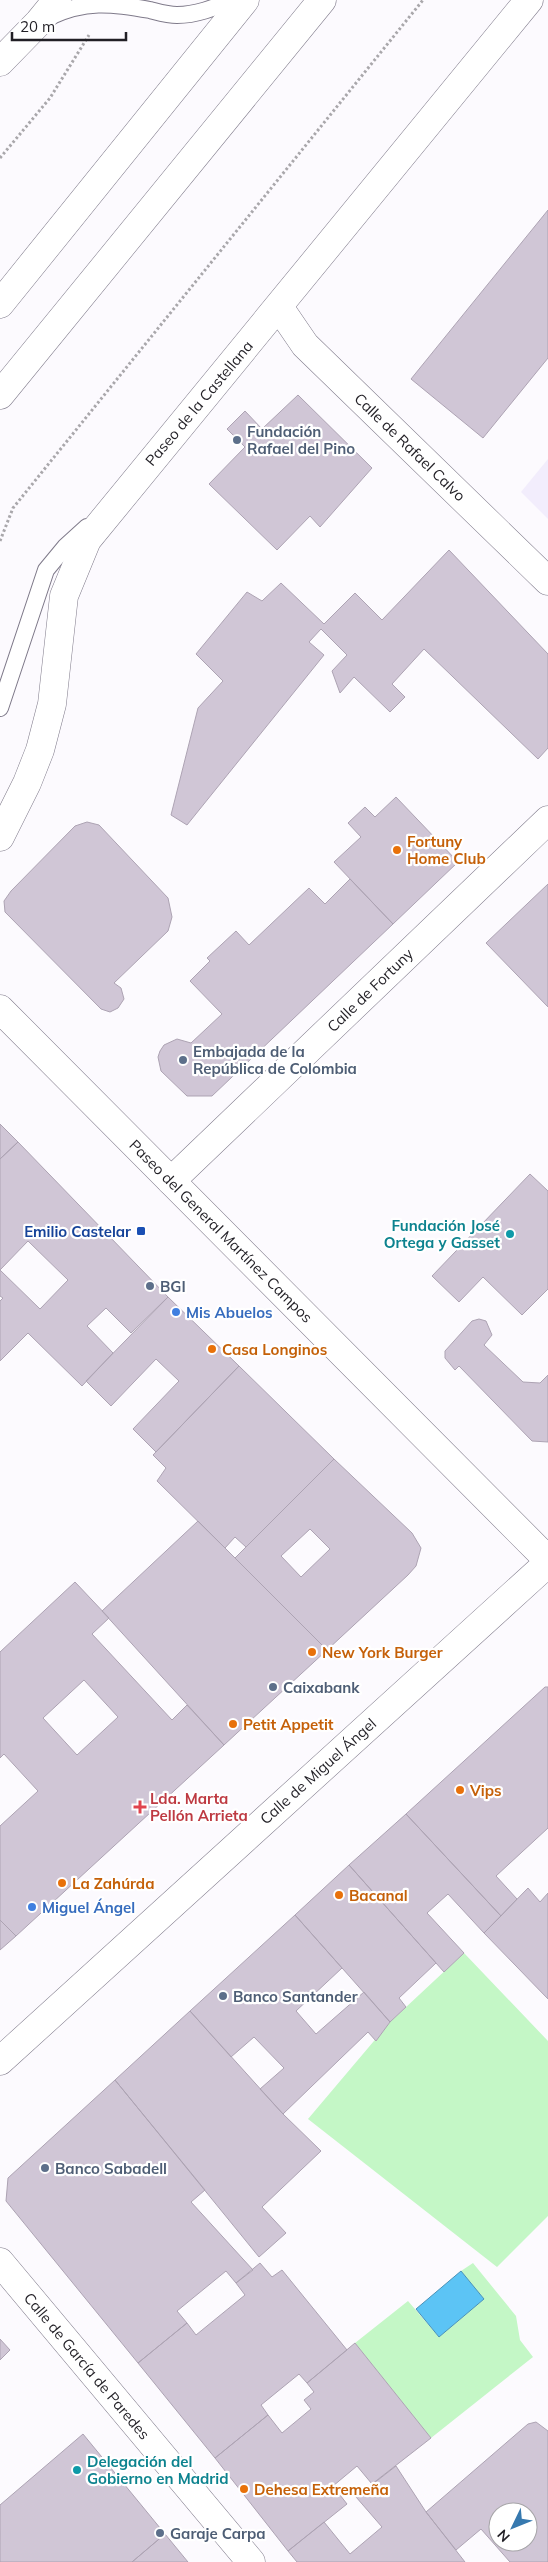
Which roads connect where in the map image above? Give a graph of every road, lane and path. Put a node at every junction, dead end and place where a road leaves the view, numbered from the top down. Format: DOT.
graph roads {
  1 [pos="57,0"];
  2 [pos="232,0"];
  3 [pos="245,0"];
  4 [pos="322,0"];
  5 [pos="423,0"];
  6 [pos="525,0"];
  7 [pos="529,0"];
  8 [pos="108,2"];
  9 [pos="39,22"];
  10 [pos="510,24"];
  11 [pos="0,62"];
  12 [pos="0,158"];
  13 [pos="0,304"];
  14 [pos="279,307"];
  15 [pos="0,395"];
  16 [pos="122,496"];
  17 [pos="0,541"];
  18 [pos="548,581"];
  19 [pos="0,708"];
  20 [pos="548,820"];
  21 [pos="0,837"];
  22 [pos="0,1009"];
  23 [pos="171,1181"];
  24 [pos="548,1562"];
  25 [pos="0,2061"];
  26 [pos="0,2262"];
  27 [pos="251,2562"];
  1 -- 9 [label="main road"];
  2 -- 8 [label="lane"];
  3 -- 13 [label="main road"];
  4 -- 15 [label="main road"];
  5 -- 17 [label="path"];
  6 -- 10 [label="lane, Paseo de la Castellana"];
  7 -- 10 [label="main road, Paseo de la Castellana"];
  8 -- 9 [label="lane"];
  8 -- 12 [label="path"];
  9 -- 11 [label="main road"];
  10 -- 14 [label="main road, Paseo de la Castellana"];
  14 -- 16 [label="main road, Paseo de la Castellana"];
  14 -- 18 [label="main road, Calle de Rafael Calvo"];
  16 -- 19 [label="lane"];
  16 -- 21 [label="main road, Paseo de la Castellana"];
  20 -- 23 [label="main road, Calle de Fortuny"];
  22 -- 23 [label="main road, Paseo del General Martínez Campos"];
  23 -- 24 [label="main road, Paseo del General Martínez Campos"];
  24 -- 25 [label="main road, Calle de Miguel Ángel"];
  26 -- 27 [label="main road, Calle de García de Paredes"];
}
